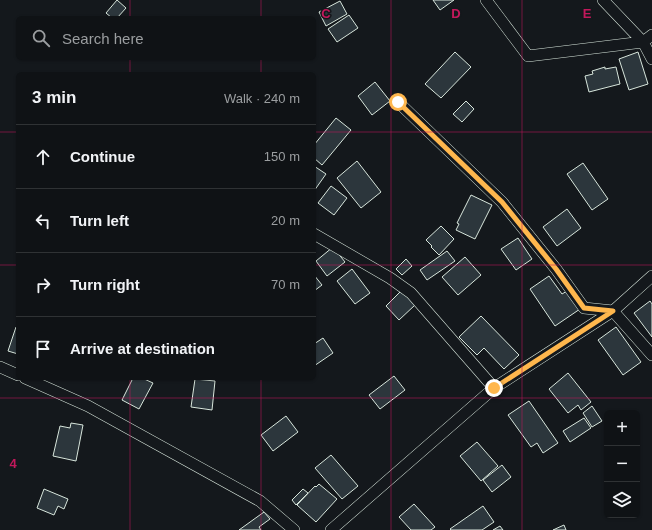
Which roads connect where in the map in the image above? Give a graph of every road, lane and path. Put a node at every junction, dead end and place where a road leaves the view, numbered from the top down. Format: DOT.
graph roads {
  1 [pos="486,0"];
  2 [pos="603,0"];
  3 [pos="652,34"];
  4 [pos="643,42"];
  5 [pos="652,59"];
  6 [pos="398,102"];
  7 [pos="316,235"];
  8 [pos="652,276"];
  9 [pos="613,311"];
  10 [pos="652,355"];
  11 [pos="0,367"];
  12 [pos="16,374"];
  13 [pos="30,380"];
  14 [pos="494,388"];
  15 [pos="294,530"];
  16 [pos="331,530"];
  1 -- 4 [label="street"];
  2 -- 4 [label="street"];
  3 -- 4 [label="street"];
  4 -- 5 [label="street"];
  6 -- 9 [label="street"];
  7 -- 14 [label="street"];
  8 -- 9 [label="street"];
  9 -- 10 [label="street"];
  9 -- 14 [label="street"];
  11 -- 12 [label="street"];
  13 -- 15 [label="street"];
  14 -- 16 [label="street"];
}
